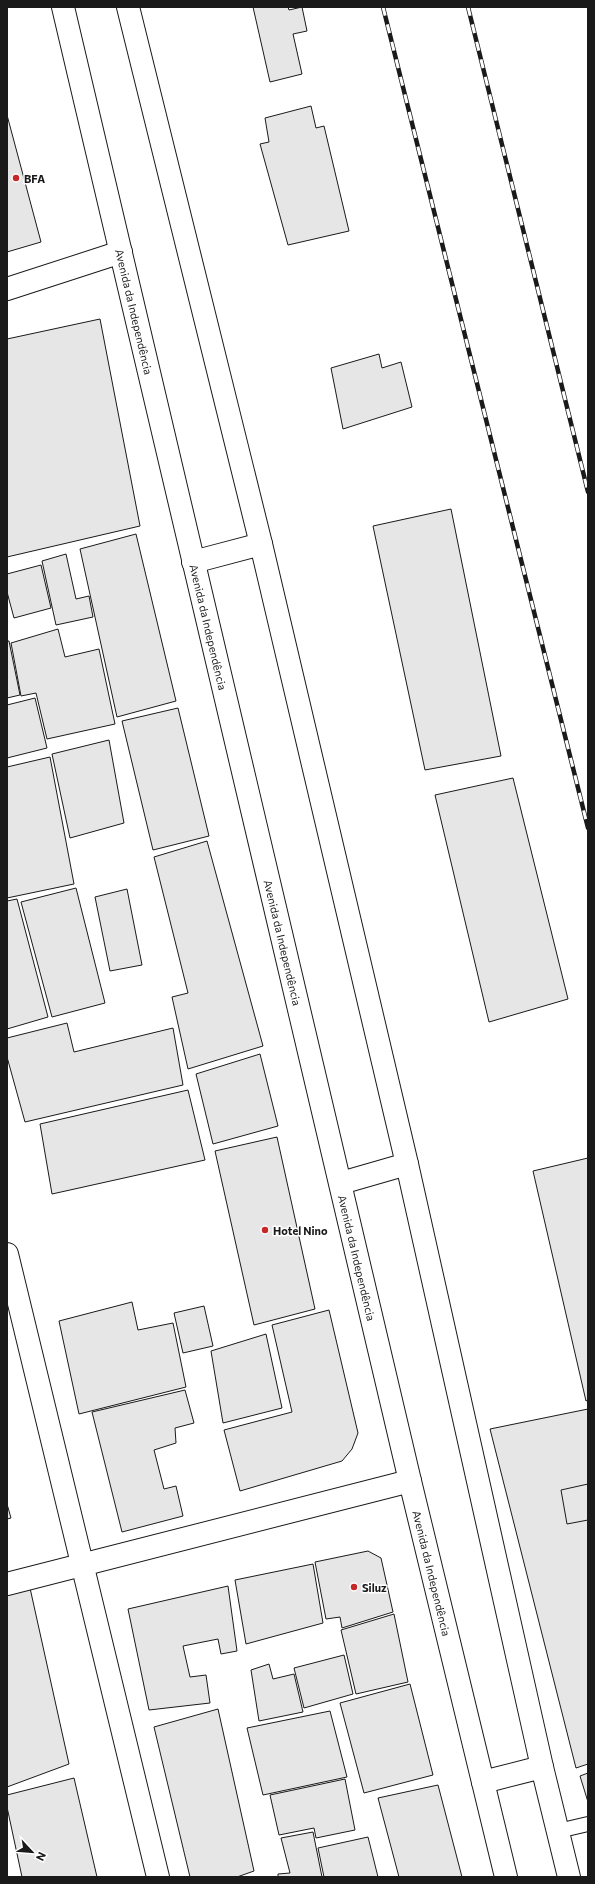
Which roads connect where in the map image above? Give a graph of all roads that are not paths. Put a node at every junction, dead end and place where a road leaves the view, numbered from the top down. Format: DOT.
graph roads {
  1 [pos="63,7"];
  2 [pos="128,7"];
  3 [pos="121,252"];
  4 [pos="7,289"];
  5 [pos="261,544"];
  6 [pos="193,562"];
  7 [pos="407,1164"];
  8 [pos="341,1183"];
  9 [pos="7,1254"];
  10 [pos="410,1481"];
  11 [pos="83,1564"];
  12 [pos="7,1584"];
  13 [pos="542,1767"];
  14 [pos="483,1782"];
  15 [pos="588,1824"];
  16 [pos="558,1830"];
  17 [pos="158,1877"];
  18 [pos="506,1877"];
  19 [pos="569,1877"];
  1 -- 3 [label="main road, Avenida da Independência"];
  2 -- 5 [label="main road"];
  3 -- 4 [label="main road"];
  3 -- 6 [label="main road, Avenida da Independência"];
  5 -- 6 [label="main road"];
  5 -- 7 [label="main road"];
  6 -- 8 [label="main road, Avenida da Independência"];
  7 -- 8 [label="main road"];
  7 -- 13 [label="main road"];
  8 -- 10 [label="main road, Avenida da Independência"];
  9 -- 11 [label="main road"];
  10 -- 11 [label="main road"];
  10 -- 14 [label="main road, Avenida da Independência"];
  11 -- 12 [label="main road"];
  11 -- 17 [label="main road"];
  13 -- 14 [label="main road"];
  13 -- 16 [label="main road"];
  14 -- 18 [label="main road, Avenida da Independência"];
  15 -- 16 [label="lane"];
  16 -- 19 [label="main road"];
}
